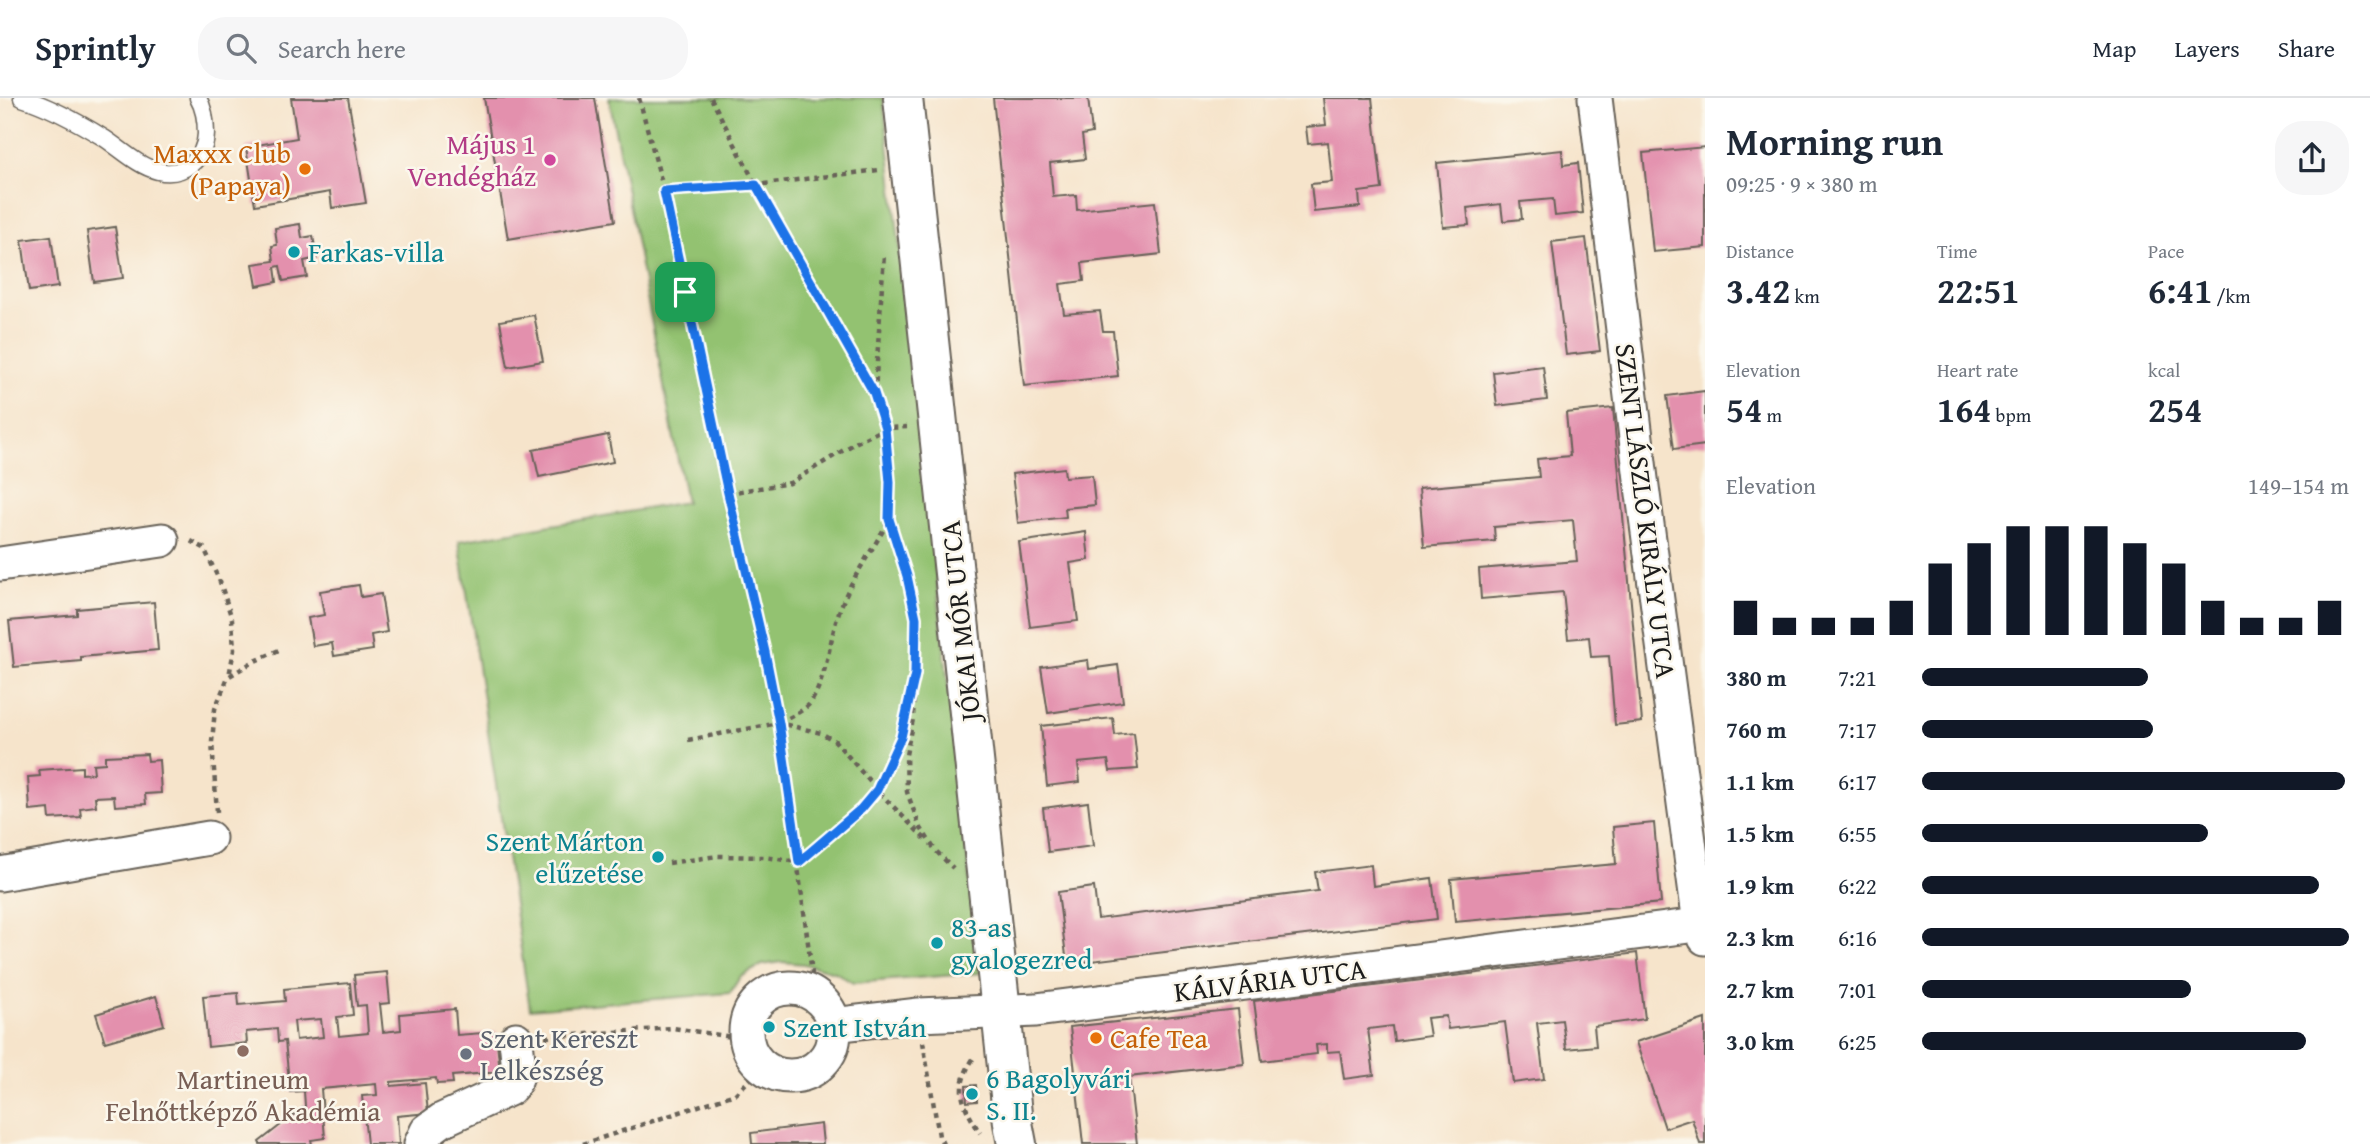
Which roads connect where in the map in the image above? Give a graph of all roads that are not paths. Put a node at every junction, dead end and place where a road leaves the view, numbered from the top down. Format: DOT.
graph roads {
  1 [pos="22,98"];
  2 [pos="198,98"];
  3 [pos="902,98"];
  4 [pos="1595,98"];
  5 [pos="162,540"];
  6 [pos="0,564"];
  7 [pos="209,838"];
  8 [pos="0,874"];
  9 [pos="1703,929"];
  10 [pos="1002,1012"];
  11 [pos="833,1025"];
  12 [pos="516,1039"];
  13 [pos="1000,1140"];
  14 [pos="421,1144"];
  1 -- 2 [label="lane"];
  3 -- 10 [label="street, JÓKAI MÓR UTCA"];
  4 -- 9 [label="street, SZENT LÁSZLÓ KIRÁLY UTCA"];
  5 -- 6 [label="street"];
  7 -- 8 [label="street"];
  9 -- 10 [label="street, KÁLVÁRIA UTCA"];
  10 -- 11 [label="street, KÁLVÁRIA UTCA"];
  10 -- 13 [label="street, JÓKAI MÓR UTCA"];
  11 -- 11 [label="street"];
  12 -- 14 [label="street"];
}
